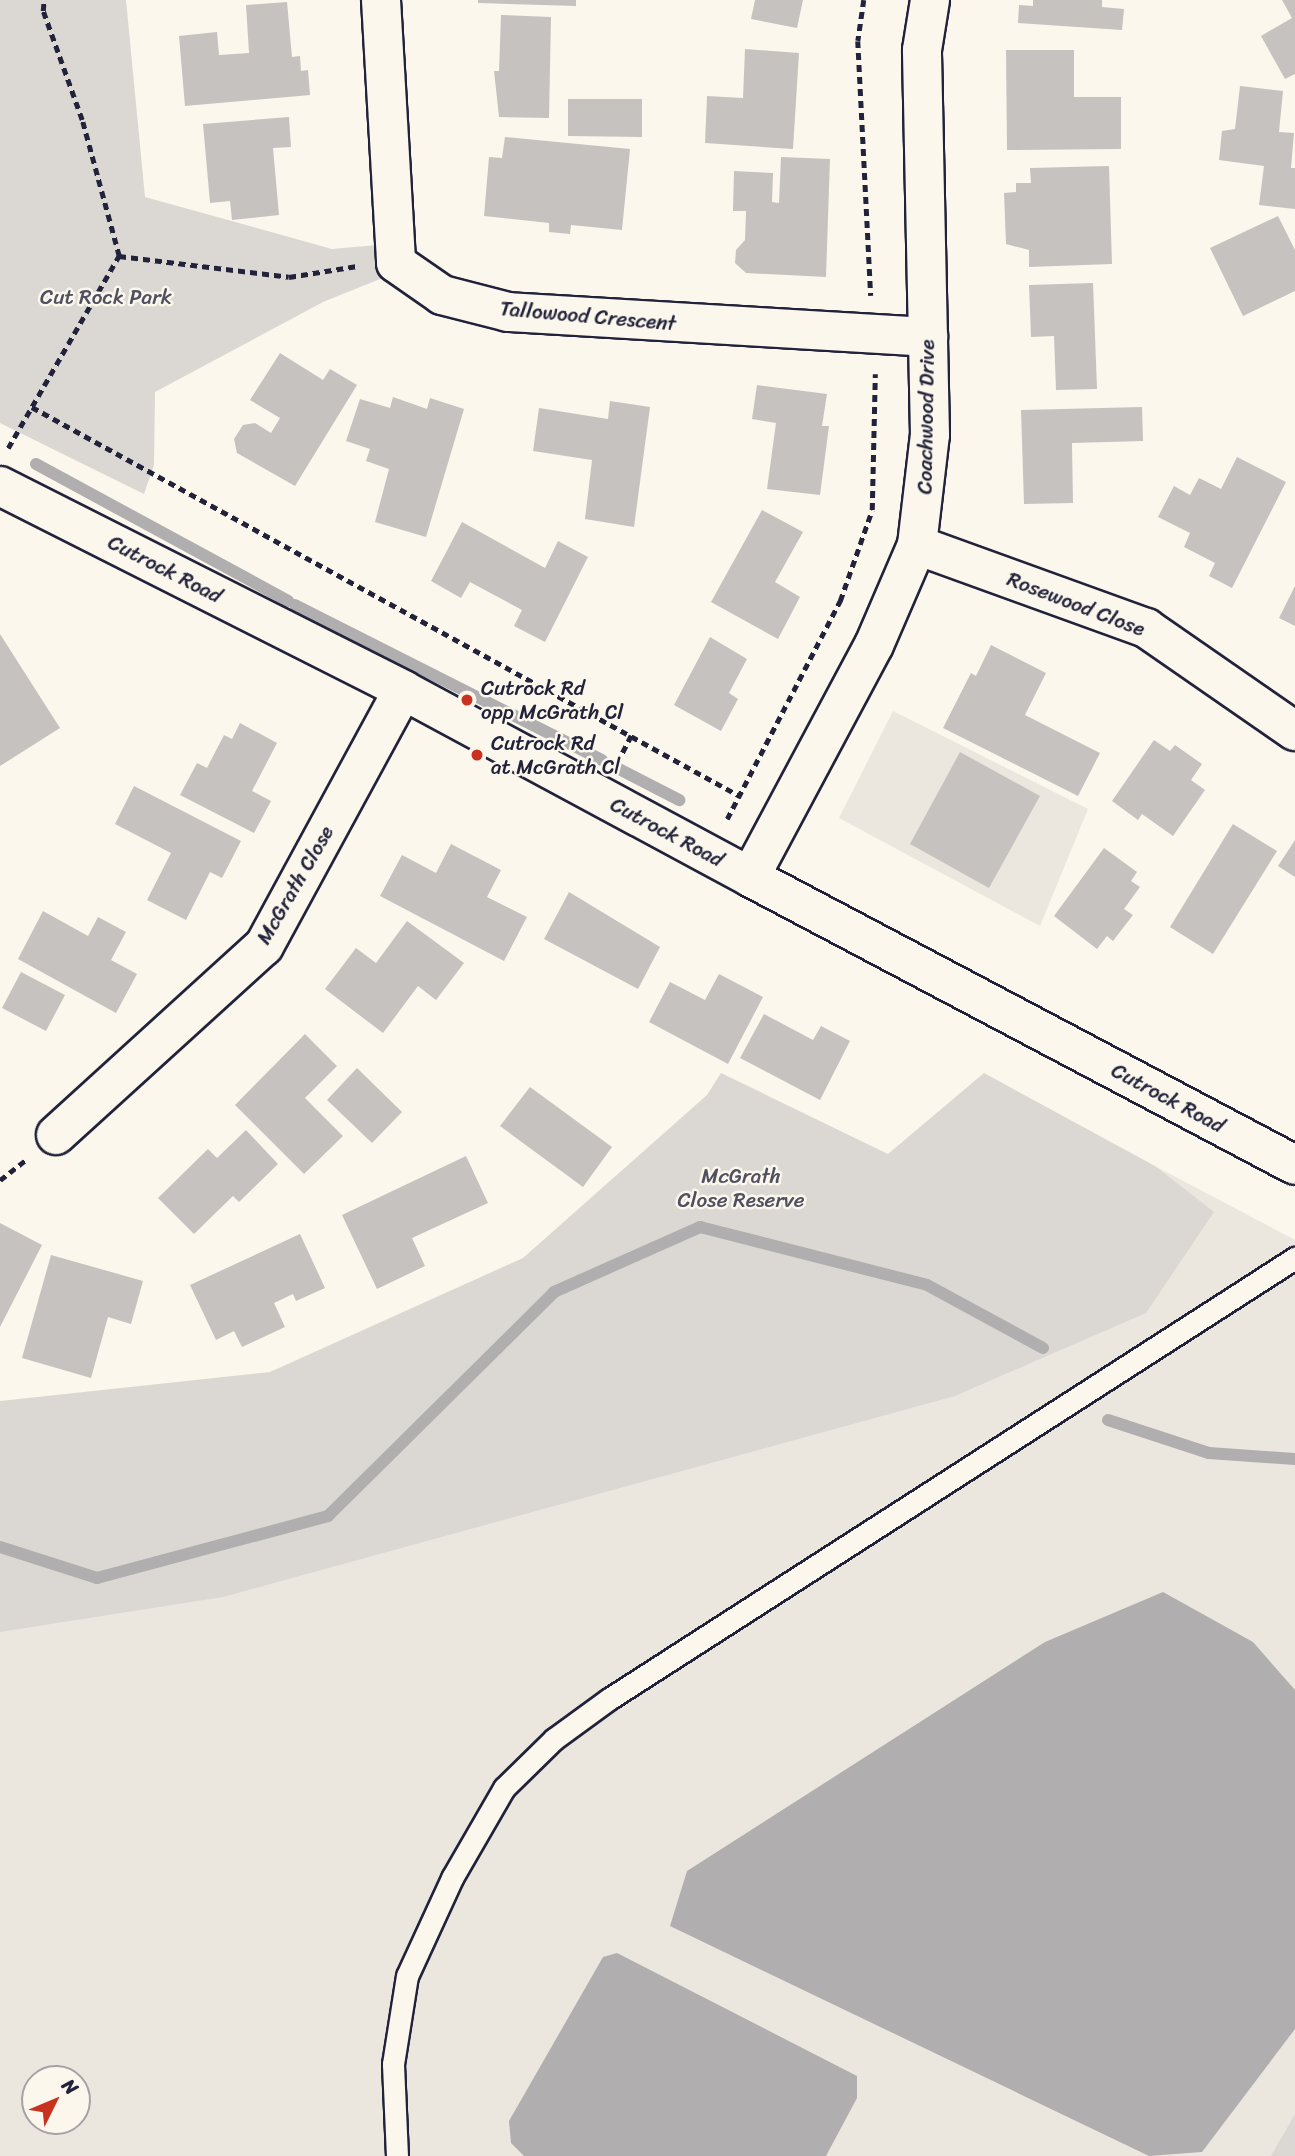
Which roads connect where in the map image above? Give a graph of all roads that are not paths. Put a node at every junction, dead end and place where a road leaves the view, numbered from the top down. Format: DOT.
graph roads {
  1 [pos="381,0"];
  2 [pos="930,0"];
  3 [pos="928,337"];
  4 [pos="0,486"];
  5 [pos="917,545"];
  6 [pos="403,690"];
  7 [pos="1295,731"];
  8 [pos="750,877"];
  9 [pos="56,1135"];
  10 [pos="1295,1165"];
  11 [pos="1295,1258"];
  12 [pos="397,2156"];
  1 -- 3 [label="street, Tallowood Crescent"];
  2 -- 3 [label="street, Coachwood Drive"];
  3 -- 5 [label="street, Coachwood Drive"];
  4 -- 6 [label="street, Cutrock Road"];
  5 -- 7 [label="street, Rosewood Close"];
  5 -- 8 [label="street, Coachwood Drive"];
  6 -- 8 [label="street, Cutrock Road"];
  6 -- 9 [label="street, McGrath Close"];
  8 -- 10 [label="street, Cutrock Road"];
  11 -- 12 [label="lane"];
}
